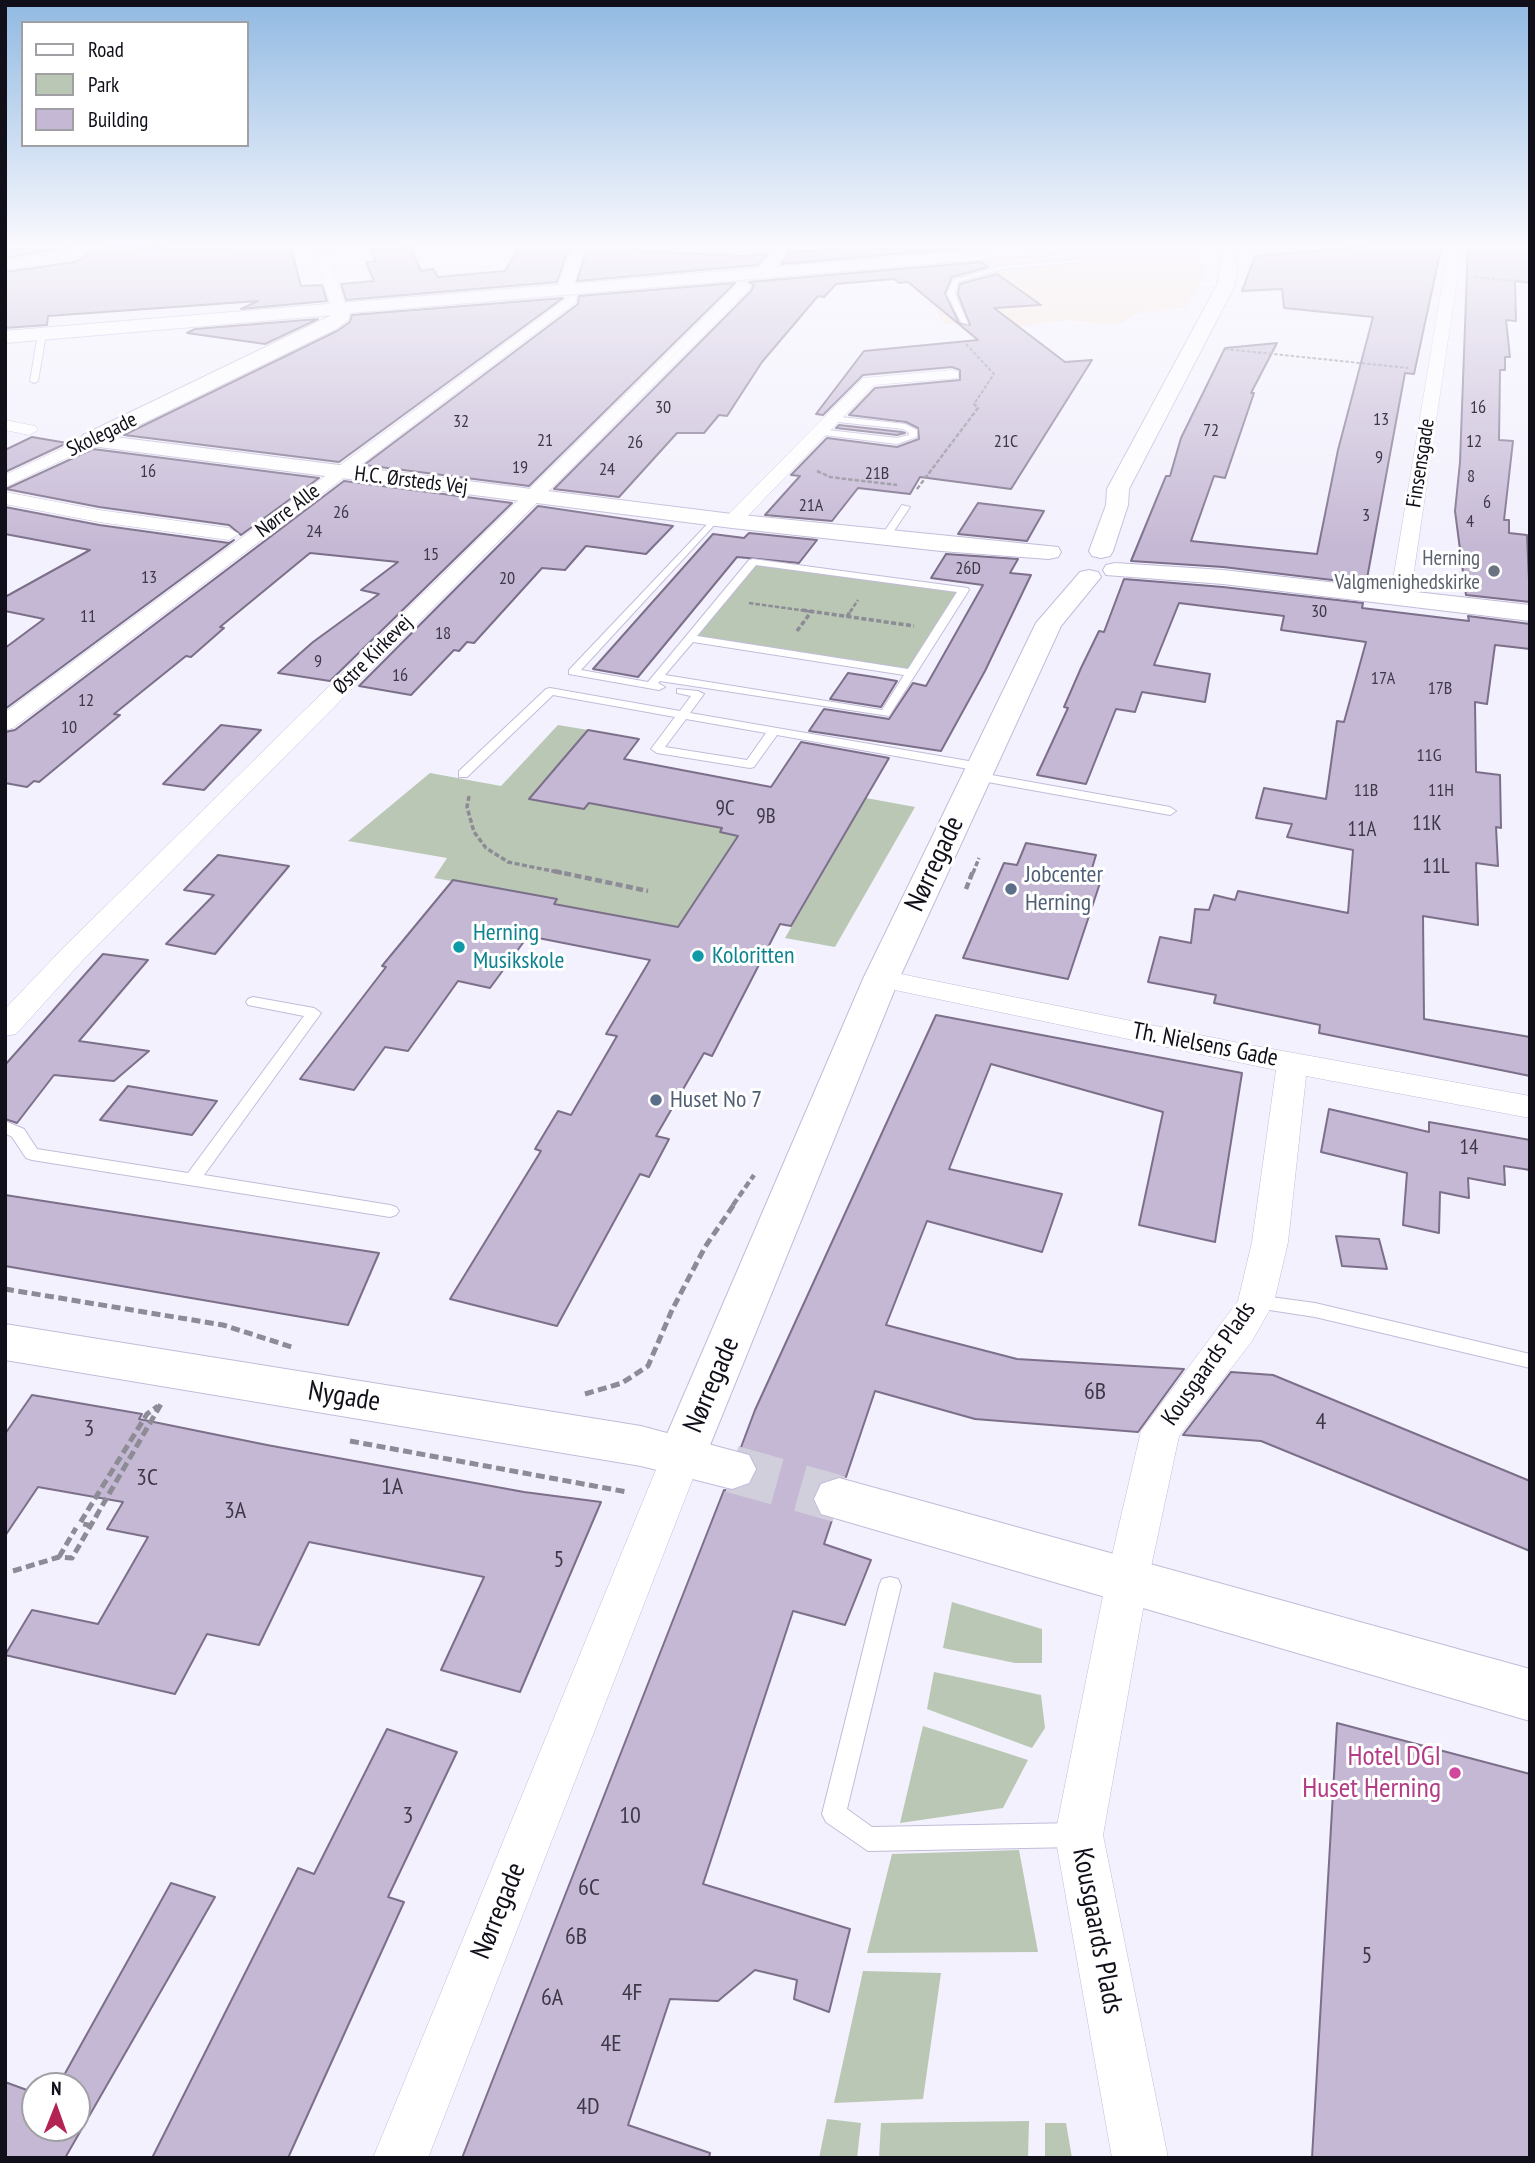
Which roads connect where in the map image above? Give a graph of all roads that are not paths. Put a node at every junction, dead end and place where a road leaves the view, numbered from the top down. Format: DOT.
graph roads {
  1 [pos="40,345"];
  2 [pos="289,345"];
  3 [pos="503,345"];
  4 [pos="684,345"];
  5 [pos="1194,345"];
  6 [pos="1440,345"];
  7 [pos="952,375"];
  8 [pos="34,381"];
  9 [pos="832,419"];
  10 [pos="5,425"];
  11 [pos="29,430"];
  12 [pos="819,432"];
  13 [pos="91,440"];
  14 [pos="340,472"];
  15 [pos="5,482"];
  16 [pos="532,496"];
  17 [pos="5,498"];
  18 [pos="905,508"];
  19 [pos="723,520"];
  20 [pos="229,534"];
  21 [pos="885,538"];
  22 [pos="1075,559"];
  23 [pos="1089,577"];
  24 [pos="1400,598"];
  25 [pos="1530,613"];
  26 [pos="1049,623"];
  27 [pos="690,638"];
  28 [pos="911,673"];
  29 [pos="653,682"];
  30 [pos="683,715"];
  31 [pos="5,723"];
  32 [pos="774,731"];
  33 [pos="978,772"];
  34 [pos="463,774"];
  35 [pos="1170,811"];
  36 [pos="881,979"];
  37 [pos="253,1002"];
  38 [pos="5,1027"];
  39 [pos="1292,1062"];
  40 [pos="1530,1107"];
  41 [pos="5,1126"];
  42 [pos="192,1179"];
  43 [pos="390,1211"];
  44 [pos="1256,1302"];
  45 [pos="5,1342"];
  46 [pos="1530,1361"];
  47 [pos="682,1455"];
  48 [pos="732,1469"];
  49 [pos="839,1499"];
  50 [pos="1127,1581"];
  51 [pos="890,1586"];
  52 [pos="1530,1695"];
  53 [pos="1079,1835"];
  54 [pos="400,2158"];
  55 [pos="1140,2158"];
  1 -- 8 [label="lane"];
  2 -- 13 [label="street, Skolegade"];
  3 -- 14 [label="street, Nørre Alle"];
  4 -- 16 [label="street, Østre Kirkevej"];
  5 -- 22 [label="street, Nørregade"];
  6 -- 24 [label="street, Finsensgade"];
  7 -- 9 [label="street"];
  9 -- 12 [label="street"];
  9 -- 12 [label="lane"];
  10 -- 11 [label="street"];
  12 -- 19 [label="street"];
  13 -- 14 [label="street, H.C. Ørsteds Vej"];
  13 -- 15 [label="street, Skolegade"];
  14 -- 16 [label="street, H.C. Ørsteds Vej"];
  14 -- 31 [label="street, Nørre Alle"];
  16 -- 19 [label="street, H.C. Ørsteds Vej"];
  16 -- 38 [label="street, Østre Kirkevej"];
  17 -- 20 [label="street, Nørre Alle"];
  18 -- 21 [label="lane"];
  19 -- 21 [label="street, H.C. Ørsteds Vej"];
  19 -- 29 [label="lane"];
  21 -- 22 [label="street, H.C. Ørsteds Vej"];
  22 -- 23 [label="street"];
  22 -- 23 [label="street"];
  22 -- 24 [label="street, H.C. Ørsteds Vej"];
  22 -- 26 [label="street, Nørregade"];
  23 -- 26 [label="street, Nørregade"];
  24 -- 25 [label="street, H.C. Ørsteds Vej"];
  26 -- 33 [label="street, Nørregade"];
  27 -- 28 [label="lane"];
  27 -- 28 [label="lane"];
  27 -- 29 [label="lane"];
  28 -- 29 [label="lane"];
  29 -- 30 [label="lane"];
  30 -- 32 [label="lane"];
  30 -- 32 [label="lane"];
  30 -- 34 [label="lane"];
  32 -- 33 [label="lane"];
  33 -- 35 [label="lane"];
  33 -- 36 [label="street, Nørregade"];
  36 -- 39 [label="street, Th. Nielsens Gade"];
  36 -- 47 [label="street, Nørregade"];
  37 -- 42 [label="lane"];
  39 -- 40 [label="street, Th. Nielsens Gade"];
  39 -- 44 [label="street, Kousgaards Plads"];
  41 -- 42 [label="lane"];
  42 -- 43 [label="lane"];
  44 -- 46 [label="lane"];
  44 -- 50 [label="street, Kousgaards Plads"];
  45 -- 47 [label="street, Nygade"];
  47 -- 48 [label="street"];
  47 -- 54 [label="street, Nørregade"];
  49 -- 50 [label="street"];
  50 -- 52 [label="street"];
  50 -- 53 [label="street, Kousgaards Plads"];
  51 -- 53 [label="lane"];
  53 -- 55 [label="street, Kousgaards Plads"];
}
